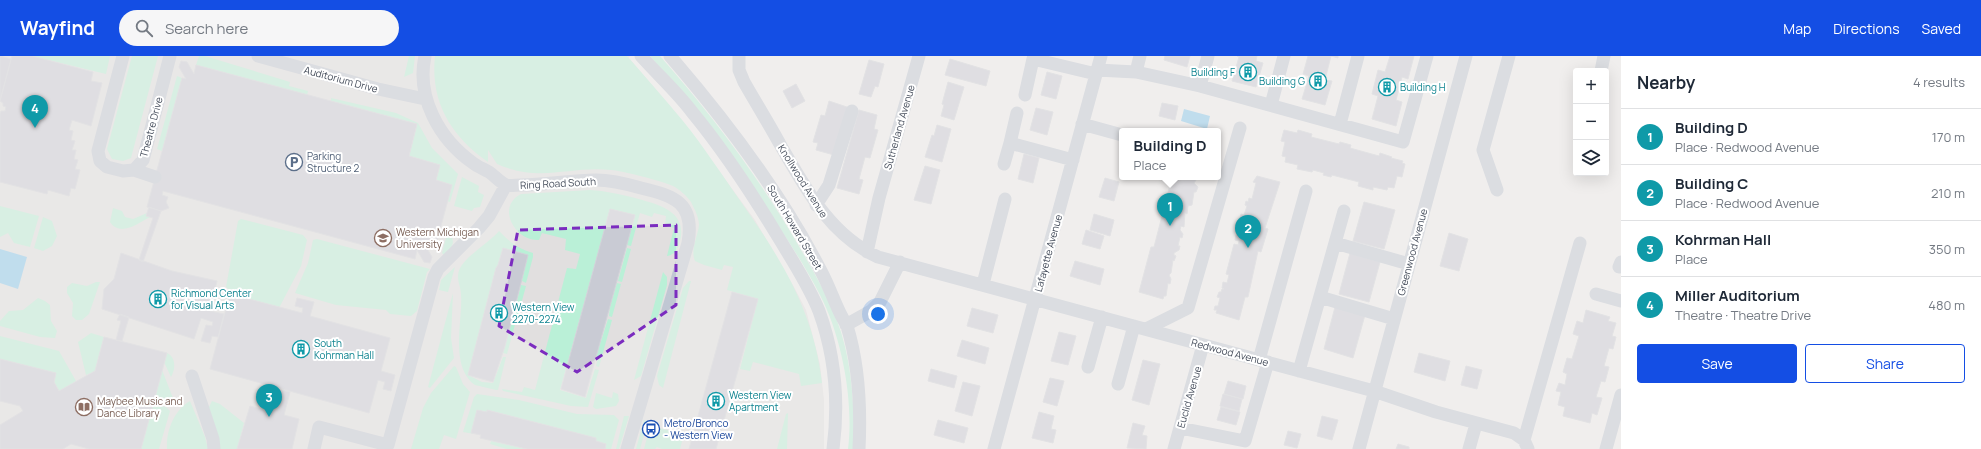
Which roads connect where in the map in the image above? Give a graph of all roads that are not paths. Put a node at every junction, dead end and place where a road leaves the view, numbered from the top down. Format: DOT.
graph roads {
  1 [pos="122,56"];
  2 [pos="170,56"];
  3 [pos="258,56"];
  4 [pos="425,56"];
  5 [pos="641,56"];
  6 [pos="670,56"];
  7 [pos="739,56"];
  8 [pos="919,56"];
  9 [pos="1101,56"];
  10 [pos="1140,56"];
  11 [pos="1208,56"];
  12 [pos="1284,56"];
  13 [pos="1358,56"];
  14 [pos="1427,56"];
  15 [pos="1466,56"];
  16 [pos="1509,56"];
  17 [pos="1604,56"];
  18 [pos="1034,58"];
  19 [pos="1602,68"];
  20 [pos="1096,72"];
  21 [pos="1136,72"];
  22 [pos="1200,86"];
  23 [pos="1025,95"];
  24 [pos="425,98"];
  25 [pos="1271,105"];
  26 [pos="852,112"];
  27 [pos="1017,112"];
  28 [pos="1082,124"];
  29 [pos="1340,124"];
  30 [pos="1240,128"];
  31 [pos="1119,134"];
  32 [pos="1010,143"];
  33 [pos="1073,160"];
  34 [pos="1224,162"];
  35 [pos="1004,164"];
  36 [pos="137,167"];
  37 [pos="156,173"];
  38 [pos="1221,174"];
  39 [pos="1220,180"];
  40 [pos="506,185"];
  41 [pos="1497,190"];
  42 [pos="1306,191"];
  43 [pos="1006,199"];
  44 [pos="816,205"];
  45 [pos="1344,211"];
  46 [pos="1335,243"];
  47 [pos="1580,243"];
  48 [pos="867,252"];
  49 [pos="900,262"];
  50 [pos="1409,264"];
  51 [pos="934,271"];
  52 [pos="983,284"];
  53 [pos="1596,294"];
  54 [pos="1320,297"];
  55 [pos="1035,299"];
  56 [pos="1621,301"];
  57 [pos="1102,317"];
  58 [pos="1394,320"];
  59 [pos="846,325"];
  60 [pos="1140,327"];
  61 [pos="1204,345"];
  62 [pos="1264,361"];
  63 [pos="1088,367"];
  64 [pos="1299,371"];
  65 [pos="192,376"];
  66 [pos="1118,384"];
  67 [pos="1374,391"];
  68 [pos="1621,395"];
  69 [pos="1476,424"];
  70 [pos="1180,428"];
  71 [pos="1612,443"];
  72 [pos="1526,444"];
  73 [pos="214,449"];
  74 [pos="314,449"];
  75 [pos="627,449"];
  76 [pos="833,449"];
  77 [pos="859,449"];
  78 [pos="994,449"];
  79 [pos="1174,449"];
  80 [pos="1358,449"];
  81 [pos="1469,449"];
  1 -- 36 [label="street"];
  2 -- 36 [label="street, Theatre Drive"];
  3 -- 24 [label="street, Auditorium Drive"];
  4 -- 24 [label="street, Ring Road South"];
  5 -- 76 [label="street, South Howard Street"];
  6 -- 59 [label="street, South Howard Street"];
  7 -- 44 [label="street, Knollwood Avenue"];
  8 -- 48 [label="street, Sutherland Avenue"];
  9 -- 20 [label="street, Lafayette Avenue"];
  10 -- 21 [label="street"];
  11 -- 22 [label="street"];
  12 -- 25 [label="street"];
  13 -- 29 [label="street"];
  14 -- 29 [label="street"];
  15 -- 50 [label="street, Greenwood Avenue"];
  16 -- 41 [label="street"];
  17 -- 19 [label="street"];
  18 -- 20 [label="street"];
  18 -- 23 [label="street"];
  20 -- 21 [label="street"];
  20 -- 28 [label="street, Lafayette Avenue"];
  21 -- 22 [label="street"];
  22 -- 25 [label="street"];
  24 -- 40 [label="street, Ring Road South"];
  25 -- 29 [label="street"];
  26 -- 44 [label="street"];
  27 -- 32 [label="street"];
  28 -- 31 [label="street"];
  28 -- 33 [label="street, Lafayette Avenue"];
  30 -- 34 [label="street"];
  32 -- 33 [label="street"];
  32 -- 35 [label="street"];
  33 -- 55 [label="street, Lafayette Avenue"];
  34 -- 38 [label="street"];
  36 -- 37 [label="street"];
  39 -- 60 [label="street"];
  40 -- 74 [label="street"];
  40 -- 75 [label="street, Ring Road South"];
  42 -- 62 [label="street"];
  43 -- 52 [label="street"];
  44 -- 48 [label="street, Knollwood Avenue"];
  45 -- 46 [label="street"];
  46 -- 50 [label="street"];
  46 -- 54 [label="street"];
  47 -- 72 [label="street"];
  48 -- 49 [label="street, Knollwood Avenue"];
  49 -- 51 [label="street, Knollwood Avenue"];
  49 -- 59 [label="street"];
  50 -- 58 [label="street, Greenwood Avenue"];
  51 -- 52 [label="street, Redwood Avenue"];
  52 -- 55 [label="street, Redwood Avenue"];
  53 -- 56 [label="street"];
  54 -- 58 [label="street"];
  54 -- 64 [label="street"];
  55 -- 57 [label="street, Redwood Avenue"];
  55 -- 78 [label="street, Lafayette Avenue"];
  57 -- 60 [label="street, Redwood Avenue"];
  57 -- 63 [label="street"];
  58 -- 67 [label="street, Greenwood Avenue"];
  59 -- 77 [label="street, South Howard Street"];
  60 -- 61 [label="street, Redwood Avenue"];
  60 -- 66 [label="street"];
  61 -- 62 [label="street, Redwood Avenue"];
  61 -- 70 [label="street, Euclid Avenue"];
  62 -- 64 [label="street, Redwood Avenue"];
  62 -- 70 [label="street"];
  64 -- 67 [label="street, Redwood Avenue"];
  65 -- 73 [label="street"];
  67 -- 69 [label="street, Redwood Avenue"];
  67 -- 80 [label="street, Greenwood Avenue"];
  68 -- 71 [label="street"];
  69 -- 72 [label="street, Redwood Avenue"];
  69 -- 81 [label="street"];
  70 -- 79 [label="street, Euclid Avenue"];
}
